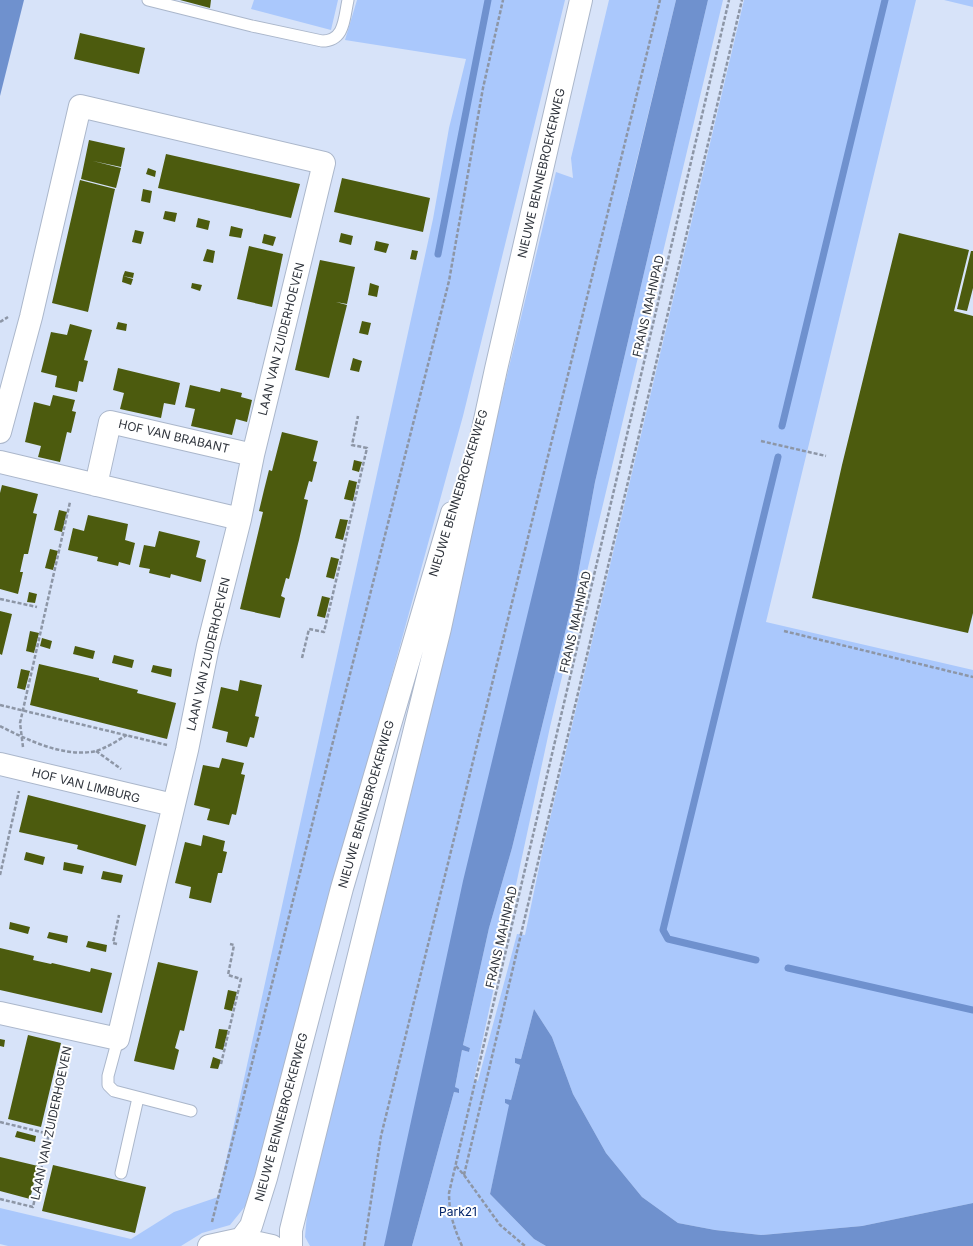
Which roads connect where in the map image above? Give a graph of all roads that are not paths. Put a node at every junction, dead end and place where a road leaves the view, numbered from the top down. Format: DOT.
graph roads {
  1 [pos="148,0"];
  2 [pos="348,0"];
  3 [pos="581,0"];
  4 [pos="496,369"];
  5 [pos="0,432"];
  6 [pos="253,455"];
  7 [pos="0,462"];
  8 [pos="96,485"];
  9 [pos="240,519"];
  10 [pos="0,764"];
  11 [pos="173,806"];
  12 [pos="0,1013"];
  13 [pos="118,1039"];
  14 [pos="138,1098"];
  15 [pos="191,1111"];
  16 [pos="121,1173"];
  17 [pos="210,1235"];
  18 [pos="241,1239"];
  19 [pos="272,1246"];
  20 [pos="290,1246"];
  1 -- 2 [label="lane"];
  3 -- 4 [label="street, NIEUWE BENNEBROEKERWEG"];
  4 -- 18 [label="street, NIEUWE BENNEBROEKERWEG"];
  4 -- 20 [label="street, NIEUWE BENNEBROEKERWEG"];
  5 -- 6 [label="street, LAAN VAN ZUIDERHOEVEN"];
  6 -- 8 [label="street, HOF VAN BRABANT"];
  6 -- 9 [label="street, LAAN VAN ZUIDERHOEVEN"];
  7 -- 8 [label="street"];
  8 -- 9 [label="street"];
  9 -- 11 [label="street, LAAN VAN ZUIDERHOEVEN"];
  10 -- 11 [label="street, HOF VAN LIMBURG"];
  11 -- 13 [label="street, LAAN VAN ZUIDERHOEVEN"];
  12 -- 13 [label="street, LAAN VAN ZUIDERHOEVEN"];
  13 -- 14 [label="lane"];
  14 -- 15 [label="lane"];
  14 -- 16 [label="lane"];
  17 -- 18 [label="street"];
  18 -- 19 [label="street"];
}
